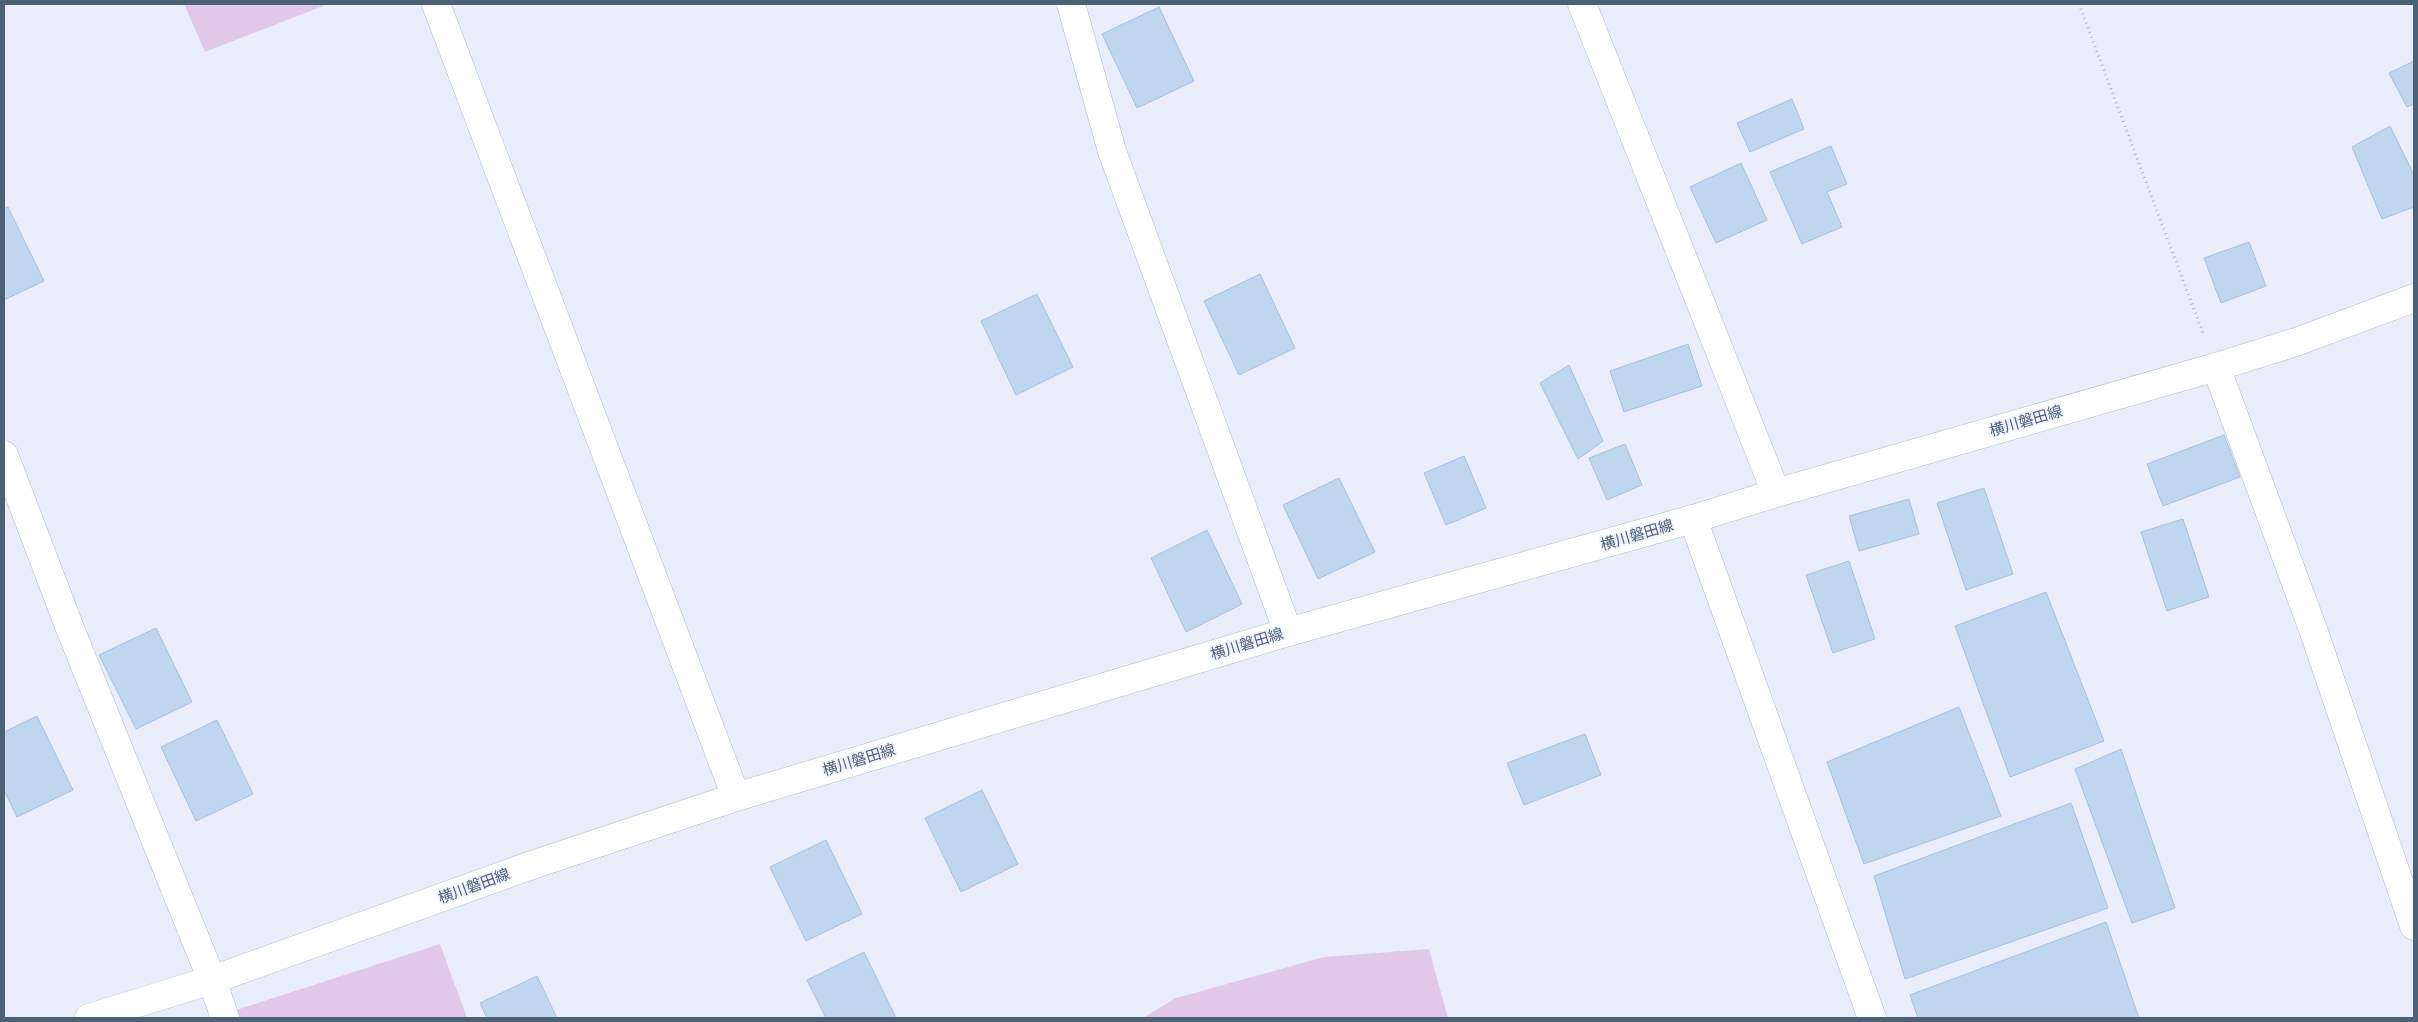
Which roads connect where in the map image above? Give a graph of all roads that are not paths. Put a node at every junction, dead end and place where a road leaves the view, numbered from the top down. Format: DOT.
graph roads {
  1 [pos="436,4"];
  2 [pos="1070,4"];
  3 [pos="1582,4"];
  4 [pos="2414,298"];
  5 [pos="2216,367"];
  6 [pos="4,455"];
  7 [pos="1776,493"];
  8 [pos="1693,520"];
  9 [pos="1288,632"];
  10 [pos="736,797"];
  11 [pos="2414,926"];
  12 [pos="212,980"];
  13 [pos="89,1018"];
  14 [pos="225,1018"];
  15 [pos="1872,1018"];
  1 -- 10 [label="street"];
  2 -- 9 [label="street"];
  3 -- 7 [label="street"];
  4 -- 5 [label="street, 横川磐田線"];
  5 -- 7 [label="street, 横川磐田線"];
  5 -- 11 [label="street"];
  6 -- 12 [label="street"];
  7 -- 8 [label="street, 横川磐田線"];
  8 -- 9 [label="street, 横川磐田線"];
  8 -- 15 [label="street"];
  9 -- 10 [label="street, 横川磐田線"];
  10 -- 12 [label="street, 横川磐田線"];
  12 -- 13 [label="street, 横川磐田線"];
  12 -- 14 [label="street"];
}
